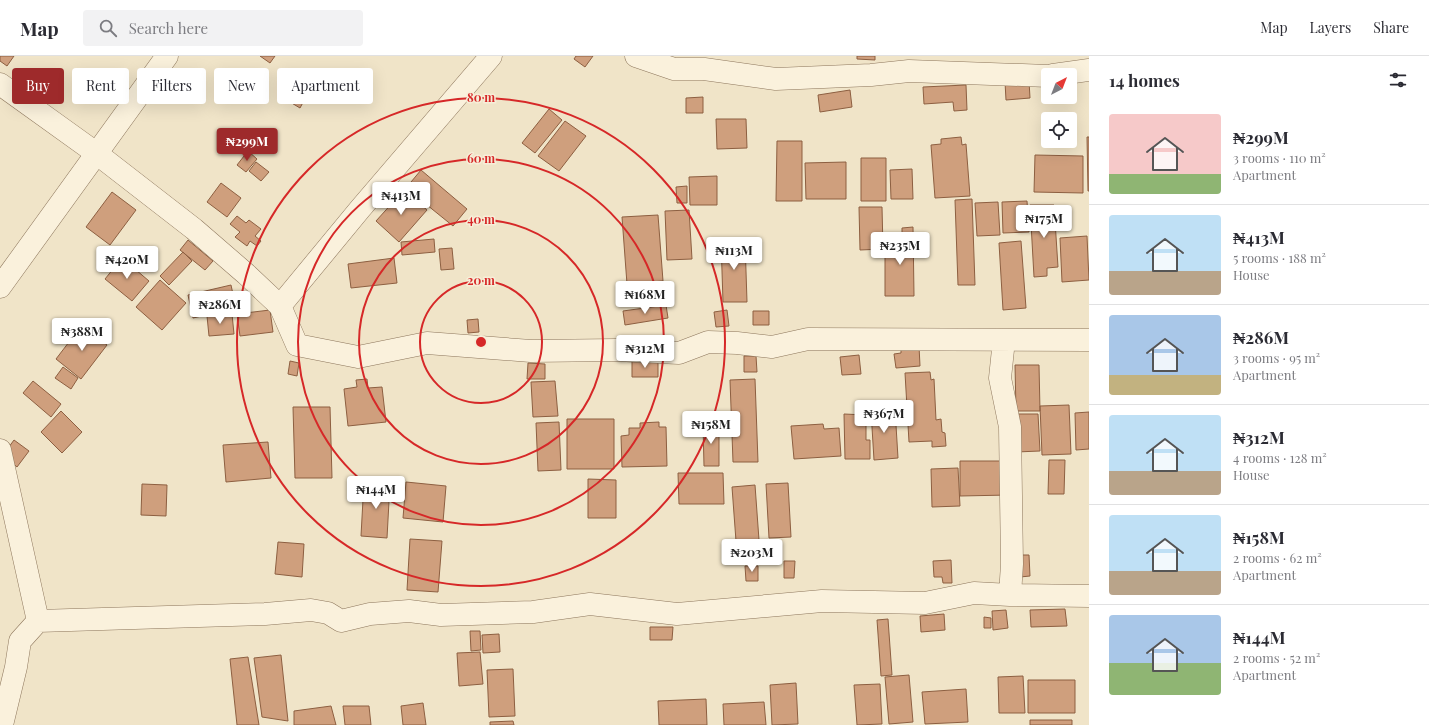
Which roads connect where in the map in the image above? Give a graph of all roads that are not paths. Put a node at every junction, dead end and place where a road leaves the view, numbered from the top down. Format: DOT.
graph roads {
  1 [pos="167,56"];
  2 [pos="490,56"];
  3 [pos="636,56"];
  4 [pos="704,62"];
  5 [pos="1089,70"];
  6 [pos="1077,72"];
  7 [pos="1041,76"];
  8 [pos="0,84"];
  9 [pos="96,153"];
  10 [pos="0,287"];
  11 [pos="280,306"];
  12 [pos="1004,340"];
  13 [pos="1089,340"];
  14 [pos="0,450"];
  15 [pos="1010,596"];
  16 [pos="1089,596"];
  17 [pos="38,621"];
  18 [pos="2,725"];
  1 -- 9 [label="street"];
  2 -- 11 [label="street"];
  3 -- 4 [label="street"];
  4 -- 7 [label="street"];
  5 -- 6 [label="street"];
  8 -- 9 [label="street"];
  9 -- 10 [label="street"];
  9 -- 11 [label="street"];
  11 -- 12 [label="street"];
  12 -- 13 [label="street"];
  12 -- 15 [label="street"];
  14 -- 17 [label="street"];
  15 -- 16 [label="street"];
  15 -- 17 [label="street"];
  17 -- 18 [label="street"];
}
